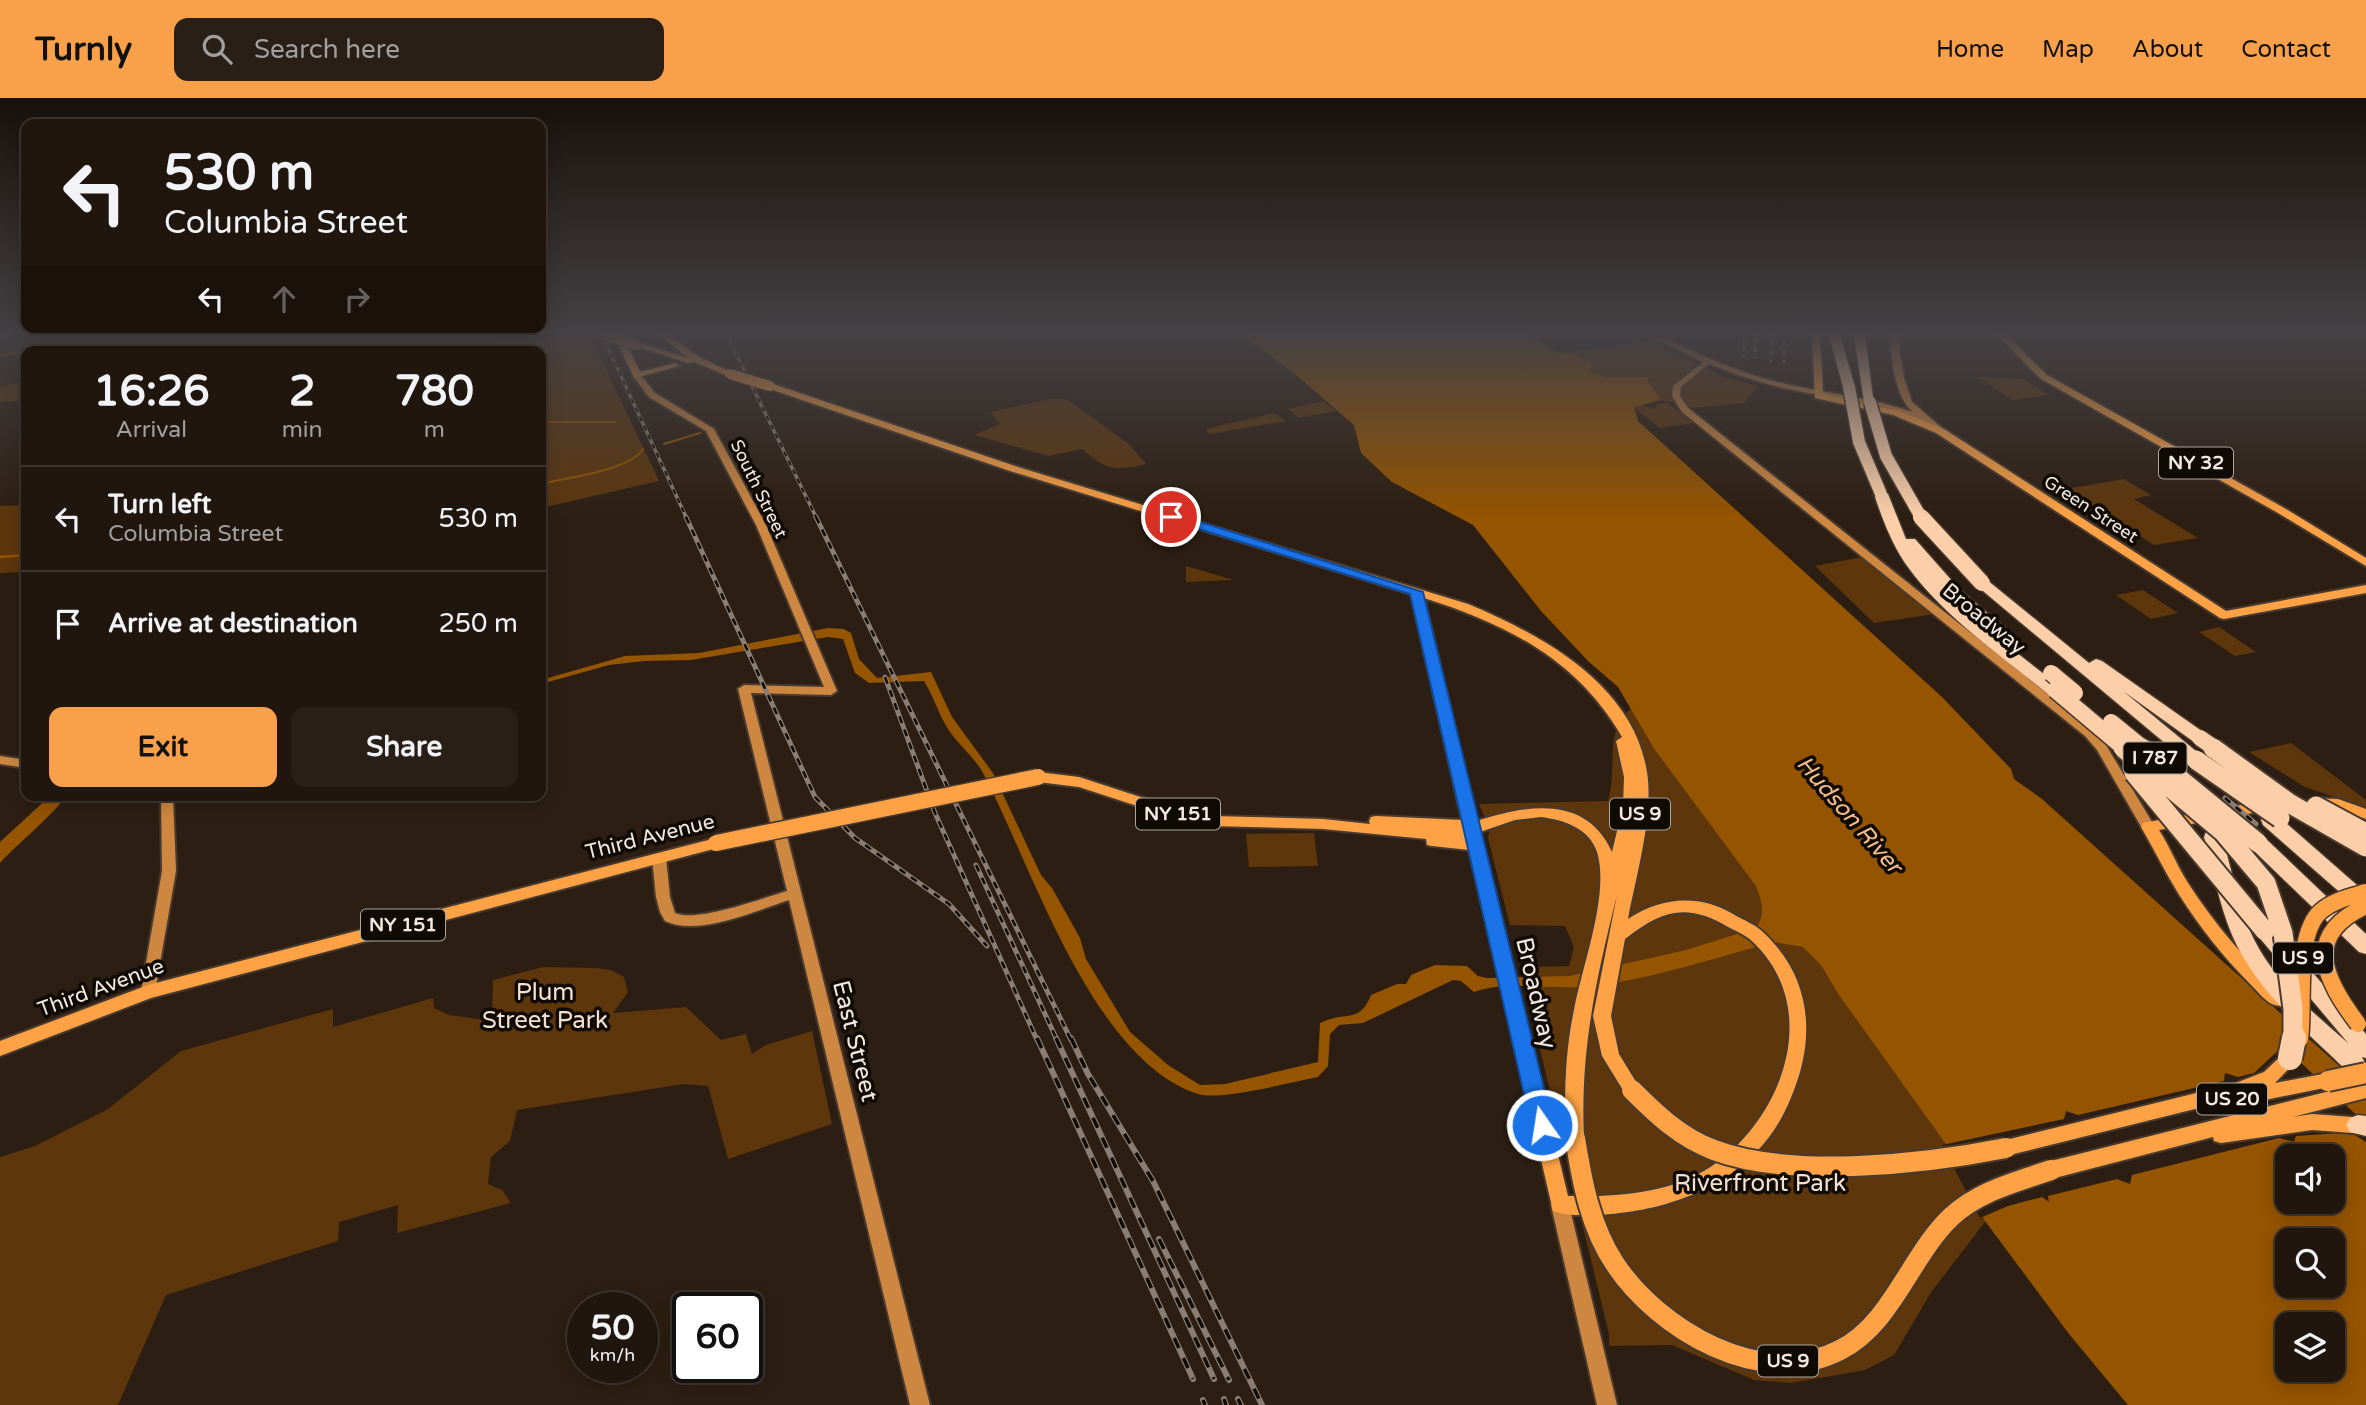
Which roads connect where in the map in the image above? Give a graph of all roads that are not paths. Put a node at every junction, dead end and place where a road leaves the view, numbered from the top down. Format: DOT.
graph roads {
  1 [pos="654,396"];
  2 [pos="799,396"];
  3 [pos="1676,396"];
  4 [pos="1828,396"];
  5 [pos="1851,396"];
  6 [pos="1869,396"];
  7 [pos="1871,396"];
  8 [pos="1898,396"];
  9 [pos="1906,396"];
  10 [pos="2078,396"];
  11 [pos="1870,402"];
  12 [pos="1890,409"];
  13 [pos="1921,420"];
  14 [pos="2366,563"];
  15 [pos="1982,583"];
  16 [pos="2366,589"];
  17 [pos="1416,592"];
  18 [pos="2053,682"];
  19 [pos="744,689"];
  20 [pos="1605,701"];
  21 [pos="2200,737"];
  22 [pos="0,760"];
  23 [pos="21,763"];
  24 [pos="2120,781"];
  25 [pos="167,801"];
  26 [pos="2313,803"];
  27 [pos="2366,814"];
  28 [pos="2190,819"];
  29 [pos="2275,819"];
  30 [pos="2366,823"];
  31 [pos="1322,824"];
  32 [pos="1472,827"];
  33 [pos="2148,827"];
  34 [pos="1400,832"];
  35 [pos="2366,832"];
  36 [pos="1477,845"];
  37 [pos="2366,847"];
  38 [pos="659,858"];
  39 [pos="2366,890"];
  40 [pos="792,894"];
  41 [pos="1607,898"];
  42 [pos="2366,905"];
  43 [pos="1609,932"];
  44 [pos="2366,946"];
  45 [pos="148,992"];
  46 [pos="2366,1032"];
  47 [pos="0,1049"];
  48 [pos="2290,1058"];
  49 [pos="2363,1065"];
  50 [pos="2366,1090"];
  51 [pos="2137,1117"];
  52 [pos="2363,1126"];
  53 [pos="2165,1143"];
  54 [pos="1560,1205"];
  55 [pos="920,1405"];
  56 [pos="1607,1405"];
  1 -- 19 [label="street, South Street"];
  2 -- 17 [label="main road, US 9, bridge"];
  3 -- 24 [label="street, Broadway"];
  4 -- 12 [label="main road"];
  5 -- 18 [label="highway, I 787, bridge"];
  6 -- 11 [label="highway, I 787"];
  7 -- 11 [label="highway"];
  8 -- 12 [label="street"];
  9 -- 13 [label="street, Green Street"];
  10 -- 14 [label="main road, NY 32"];
  11 -- 15 [label="highway, I 787, bridge"];
  12 -- 13 [label="main road"];
  13 -- 16 [label="main road, Green Street"];
  15 -- 21 [label="highway"];
  15 -- 29 [label="highway, I 787, bridge"];
  17 -- 20 [label="main road, US 9"];
  17 -- 32 [label="main road, Broadway"];
  18 -- 44 [label="highway, I 787, bridge"];
  18 -- 48 [label="highway, bridge"];
  18 -- 49 [label="highway, bridge"];
  18 -- 49 [label="highway, bridge"];
  19 -- 40 [label="street, East Street"];
  20 -- 41 [label="main road, US 9"];
  20 -- 43 [label="main road, US 9"];
  21 -- 35 [label="highway, bridge"];
  21 -- 37 [label="highway, bridge"];
  22 -- 23 [label="street"];
  24 -- 28 [label="street"];
  24 -- 33 [label="street, Broadway"];
  25 -- 45 [label="street"];
  26 -- 27 [label="main road"];
  26 -- 28 [label="main road"];
  26 -- 30 [label="main road"];
  28 -- 33 [label="main road"];
  29 -- 39 [label="highway"];
  29 -- 42 [label="highway, I 787"];
  31 -- 32 [label="main road, Third Avenue / NY 151"];
  31 -- 34 [label="main road, Third Avenue / NY 151"];
  31 -- 38 [label="main road, Third Avenue / NY 151, bridge"];
  32 -- 34 [label="main road, Third Avenue / NY 151"];
  32 -- 36 [label="main road, Broadway"];
  32 -- 41 [label="main road"];
  33 -- 49 [label="main road"];
  34 -- 36 [label="main road"];
  36 -- 54 [label="main road, Broadway"];
  38 -- 40 [label="street"];
  38 -- 45 [label="main road, Third Avenue / NY 151"];
  39 -- 48 [label="main road, US 9, bridge"];
  40 -- 55 [label="street, East Street"];
  41 -- 43 [label="main road, US 9"];
  42 -- 46 [label="main road, bridge"];
  43 -- 51 [label="main road, US 9, bridge"];
  43 -- 53 [label="main road, US 9, bridge"];
  43 -- 54 [label="main road"];
  45 -- 47 [label="main road, Third Avenue / NY 151"];
  48 -- 51 [label="main road, US 9"];
  49 -- 51 [label="main road, US 20, bridge"];
  50 -- 53 [label="main road, US 20"];
  52 -- 53 [label="main road, US 9"];
  54 -- 56 [label="street, Broadway"];
}
